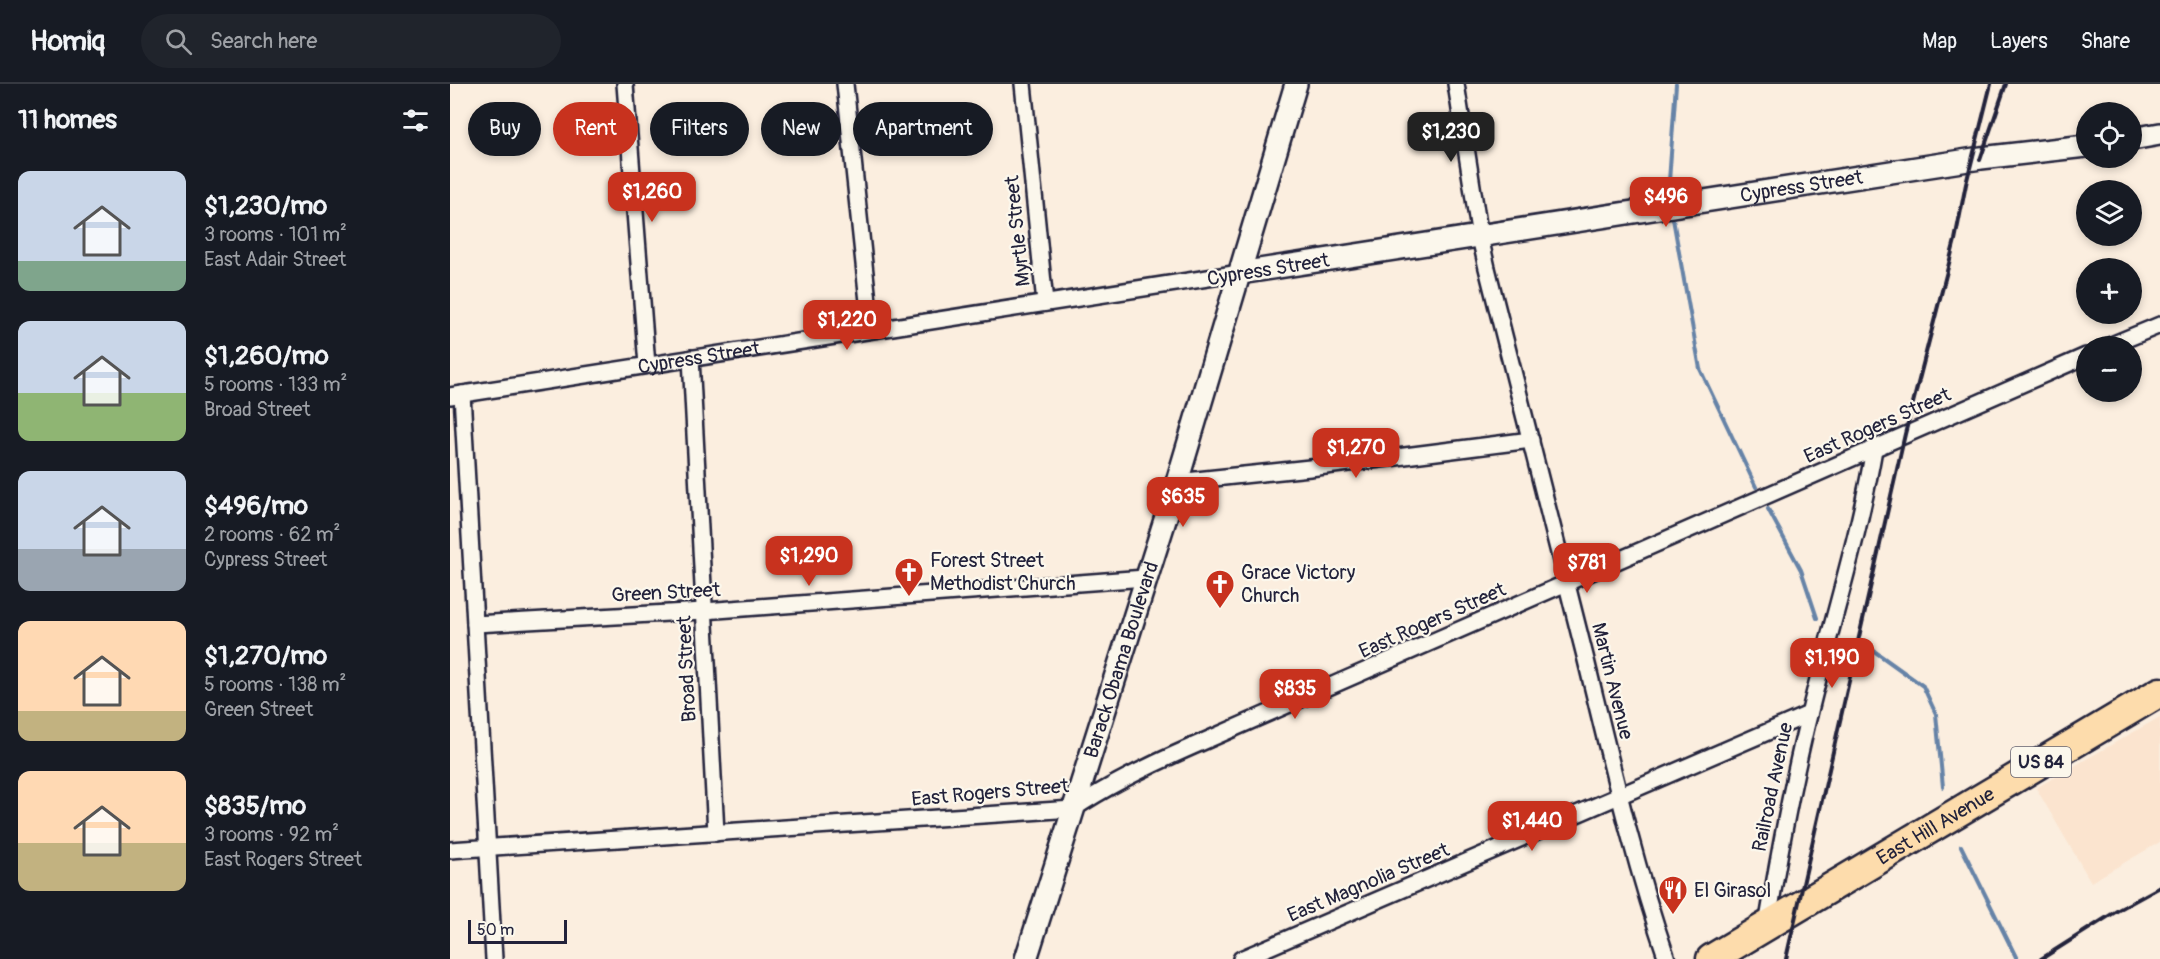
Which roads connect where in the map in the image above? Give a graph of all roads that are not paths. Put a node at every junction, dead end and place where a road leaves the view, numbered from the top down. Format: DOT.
graph roads {
  1 [pos="624,84"];
  2 [pos="845,84"];
  3 [pos="1023,84"];
  4 [pos="1296,84"];
  5 [pos="1456,84"];
  6 [pos="2160,134"];
  7 [pos="2142,137"];
  8 [pos="2076,147"];
  9 [pos="1480,237"];
  10 [pos="1240,273"];
  11 [pos="1045,303"];
  12 [pos="2160,325"];
  13 [pos="871,330"];
  14 [pos="2133,336"];
  15 [pos="691,358"];
  16 [pos="2076,360"];
  17 [pos="647,365"];
  18 [pos="456,395"];
  19 [pos="1531,440"];
  20 [pos="1874,448"];
  21 [pos="1177,482"];
  22 [pos="1145,578"];
  23 [pos="1567,583"];
  24 [pos="704,611"];
  25 [pos="475,624"];
  26 [pos="2160,692"];
  27 [pos="1809,714"];
  28 [pos="1620,797"];
  29 [pos="1073,809"];
  30 [pos="716,833"];
  31 [pos="488,848"];
  32 [pos="450,850"];
  33 [pos="1767,926"];
  34 [pos="494,959"];
  35 [pos="1026,959"];
  36 [pos="1241,959"];
  37 [pos="1668,959"];
  38 [pos="1711,959"];
  1 -- 17 [label="street"];
  2 -- 13 [label="street"];
  3 -- 11 [label="street, Myrtle Street"];
  4 -- 10 [label="main road, Barack Obama Boulevard"];
  5 -- 9 [label="street, Martin Avenue"];
  6 -- 7 [label="main road"];
  8 -- 9 [label="main road, Cypress Street"];
  9 -- 10 [label="main road, Cypress Street"];
  9 -- 19 [label="street, Martin Avenue"];
  10 -- 11 [label="street, Cypress Street"];
  10 -- 21 [label="main road, Barack Obama Boulevard"];
  11 -- 13 [label="street, Cypress Street"];
  12 -- 14 [label="street"];
  13 -- 15 [label="street, Cypress Street"];
  15 -- 17 [label="street, Cypress Street"];
  15 -- 24 [label="street, Broad Street"];
  16 -- 20 [label="street, East Rogers Street"];
  17 -- 18 [label="street, Cypress Street"];
  18 -- 25 [label="street"];
  19 -- 21 [label="street"];
  19 -- 23 [label="street, Martin Avenue"];
  20 -- 23 [label="street, East Rogers Street"];
  20 -- 27 [label="street, Railroad Avenue"];
  21 -- 22 [label="main road, Barack Obama Boulevard"];
  22 -- 24 [label="street, Green Street"];
  22 -- 29 [label="main road, Barack Obama Boulevard"];
  23 -- 28 [label="street, Martin Avenue"];
  23 -- 29 [label="street, East Rogers Street"];
  24 -- 25 [label="street, Green Street"];
  24 -- 30 [label="street, Broad Street"];
  25 -- 31 [label="street"];
  26 -- 33 [label="highway, East Hill Avenue / US 84"];
  27 -- 28 [label="street, East Magnolia Street"];
  27 -- 33 [label="street, Railroad Avenue"];
  28 -- 36 [label="street, East Magnolia Street"];
  28 -- 37 [label="street, Martin Avenue"];
  29 -- 30 [label="street, East Rogers Street"];
  29 -- 35 [label="main road, Barack Obama Boulevard"];
  30 -- 31 [label="street, East Rogers Street"];
  31 -- 32 [label="street, East Rogers Street"];
  31 -- 34 [label="street"];
  33 -- 38 [label="highway, East Hill Avenue / US 84"];
}
